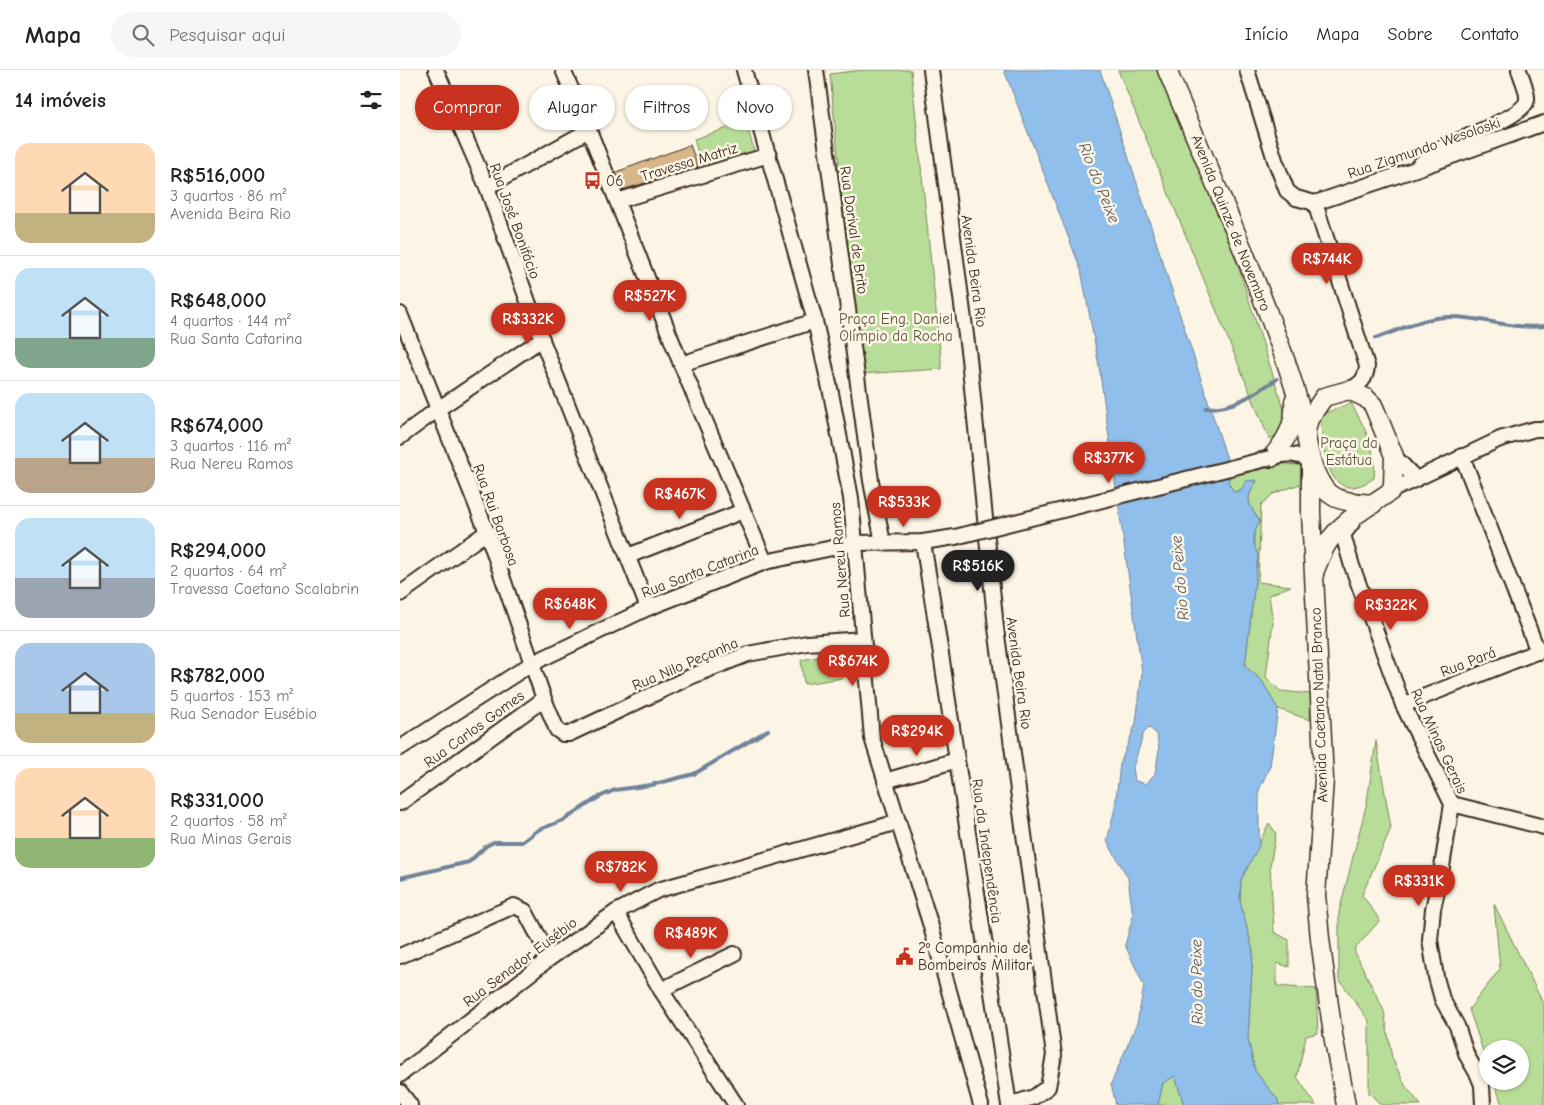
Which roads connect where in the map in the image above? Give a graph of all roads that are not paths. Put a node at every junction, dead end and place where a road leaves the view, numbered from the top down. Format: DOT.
graph roads {
  1 [pos="436,70"];
  2 [pos="563,70"];
  3 [pos="744,70"];
  4 [pos="816,70"];
  5 [pos="931,70"];
  6 [pos="1167,70"];
  7 [pos="1247,70"];
  8 [pos="1519,70"];
  9 [pos="570,85"];
  10 [pos="1544,123"];
  11 [pos="589,130"];
  12 [pos="769,155"];
  13 [pos="1413,170"];
  14 [pos="487,187"];
  15 [pos="617,201"];
  16 [pos="1315,203"];
  17 [pos="400,314"];
  18 [pos="815,321"];
  19 [pos="542,339"];
  20 [pos="681,364"];
  21 [pos="1292,378"];
  22 [pos="1348,390"];
  23 [pos="1324,397"];
  24 [pos="438,409"];
  25 [pos="1544,429"];
  26 [pos="1306,431"];
  27 [pos="400,437"];
  28 [pos="1394,456"];
  29 [pos="1462,456"];
  30 [pos="1274,457"];
  31 [pos="1311,463"];
  32 [pos="1416,479"];
  33 [pos="1391,491"];
  34 [pos="1372,504"];
  35 [pos="743,511"];
  36 [pos="1358,514"];
  37 [pos="486,532"];
  38 [pos="922,542"];
  39 [pos="883,543"];
  40 [pos="856,544"];
  41 [pos="628,556"];
  42 [pos="765,562"];
  43 [pos="1314,572"];
  44 [pos="400,594"];
  45 [pos="648,608"];
  46 [pos="862,639"];
  47 [pos="1541,651"];
  48 [pos="531,664"];
  49 [pos="544,699"];
  50 [pos="1403,705"];
  51 [pos="557,730"];
  52 [pos="400,748"];
  53 [pos="957,760"];
  54 [pos="885,782"];
  55 [pos="400,803"];
  56 [pos="1452,804"];
  57 [pos="898,822"];
  58 [pos="1544,826"];
  59 [pos="616,912"];
  60 [pos="734,954"];
  61 [pos="400,956"];
  62 [pos="550,958"];
  63 [pos="661,990"];
  64 [pos="400,1075"];
  65 [pos="976,1084"];
  66 [pos="400,1092"];
  67 [pos="410,1105"];
  68 [pos="736,1105"];
  69 [pos="974,1105"];
  70 [pos="981,1105"];
  71 [pos="1009,1105"];
  72 [pos="1346,1105"];
  73 [pos="1483,1105"];
  1 -- 14 [label="street, Rua José Bonifácio"];
  2 -- 9 [label="street"];
  3 -- 12 [label="street, Rua Nereu Ramos"];
  4 -- 39 [label="street, Rua Dorival de Brito"];
  5 -- 71 [label="street, Avenida Beira Rio"];
  6 -- 21 [label="main road, Avenida Quinze de Novembro"];
  7 -- 16 [label="street"];
  8 -- 13 [label="street"];
  10 -- 13 [label="street, Rua Zigmundo Wesoloski"];
  11 -- 14 [label="street"];
  11 -- 15 [label="street"];
  12 -- 15 [label="street, Travessa Matriz"];
  12 -- 18 [label="street, Rua Nereu Ramos"];
  13 -- 16 [label="street, Rua Zigmundo Wesoloski"];
  14 -- 19 [label="street, Rua José Bonifácio"];
  15 -- 20 [label="street"];
  16 -- 22 [label="street"];
  17 -- 24 [label="street, Rua Rui Barbosa"];
  18 -- 20 [label="street"];
  18 -- 40 [label="street, Rua Nereu Ramos"];
  19 -- 24 [label="street"];
  19 -- 41 [label="street, Rua José Bonifácio"];
  20 -- 35 [label="street"];
  21 -- 23 [label="main road"];
  21 -- 26 [label="main road, Avenida Quinze de Novembro"];
  21 -- 30 [label="main road"];
  22 -- 23 [label="main road"];
  22 -- 28 [label="main road"];
  23 -- 26 [label="main road"];
  24 -- 27 [label="street"];
  24 -- 37 [label="street, Rua Rui Barbosa"];
  25 -- 29 [label="street"];
  26 -- 30 [label="street"];
  26 -- 31 [label="main road"];
  28 -- 32 [label="street"];
  28 -- 33 [label="main road"];
  29 -- 32 [label="street"];
  29 -- 47 [label="street"];
  30 -- 31 [label="street"];
  30 -- 38 [label="street, Rua Santa Catarina, bridge"];
  31 -- 34 [label="main road"];
  31 -- 43 [label="main road, Avenida Caetano Natal Branco"];
  32 -- 33 [label="street"];
  33 -- 34 [label="main road"];
  34 -- 36 [label="main road, Avenida Caetano Natal Branco"];
  35 -- 41 [label="street"];
  35 -- 42 [label="street"];
  36 -- 43 [label="main road, Avenida Caetano Natal Branco"];
  36 -- 50 [label="street, Rua Minas Gerais"];
  37 -- 44 [label="street"];
  37 -- 48 [label="street, Rua Rui Barbosa"];
  38 -- 39 [label="street, Rua Santa Catarina"];
  38 -- 53 [label="street, Rua da Independência"];
  39 -- 40 [label="street, Rua Santa Catarina"];
  40 -- 42 [label="street, Rua Santa Catarina"];
  40 -- 46 [label="street, Rua Nereu Ramos"];
  41 -- 45 [label="street, Rua José Bonifácio"];
  42 -- 45 [label="street, Rua Santa Catarina"];
  43 -- 72 [label="main road, Avenida Caetano Natal Branco"];
  45 -- 48 [label="street, Rua Santa Catarina"];
  46 -- 51 [label="street, Rua Nilo Peçanha"];
  46 -- 54 [label="street, Rua Nereu Ramos"];
  47 -- 50 [label="street, Rua Pará"];
  48 -- 49 [label="street, Rua Rui Barbosa"];
  48 -- 52 [label="street, Rua Santa Catarina"];
  49 -- 51 [label="street, Rua Rui Barbosa"];
  49 -- 55 [label="street, Rua Carlos Gomes"];
  50 -- 56 [label="street, Rua Minas Gerais"];
  53 -- 54 [label="street"];
  53 -- 71 [label="street, Rua da Independência"];
  54 -- 57 [label="street, Rua Nereu Ramos"];
  56 -- 58 [label="street"];
  56 -- 73 [label="street, Rua Minas Gerais"];
  57 -- 59 [label="street, Rua Senador Eusébio"];
  57 -- 65 [label="street, Rua Nereu Ramos"];
  59 -- 62 [label="street, Rua Senador Eusébio"];
  59 -- 63 [label="street"];
  60 -- 63 [label="street"];
  61 -- 62 [label="street"];
  62 -- 64 [label="street, Rua Senador Eusébio"];
  63 -- 68 [label="street"];
  65 -- 69 [label="street"];
  65 -- 70 [label="street, Rua Nereu Ramos"];
  66 -- 67 [label="street"];
}
